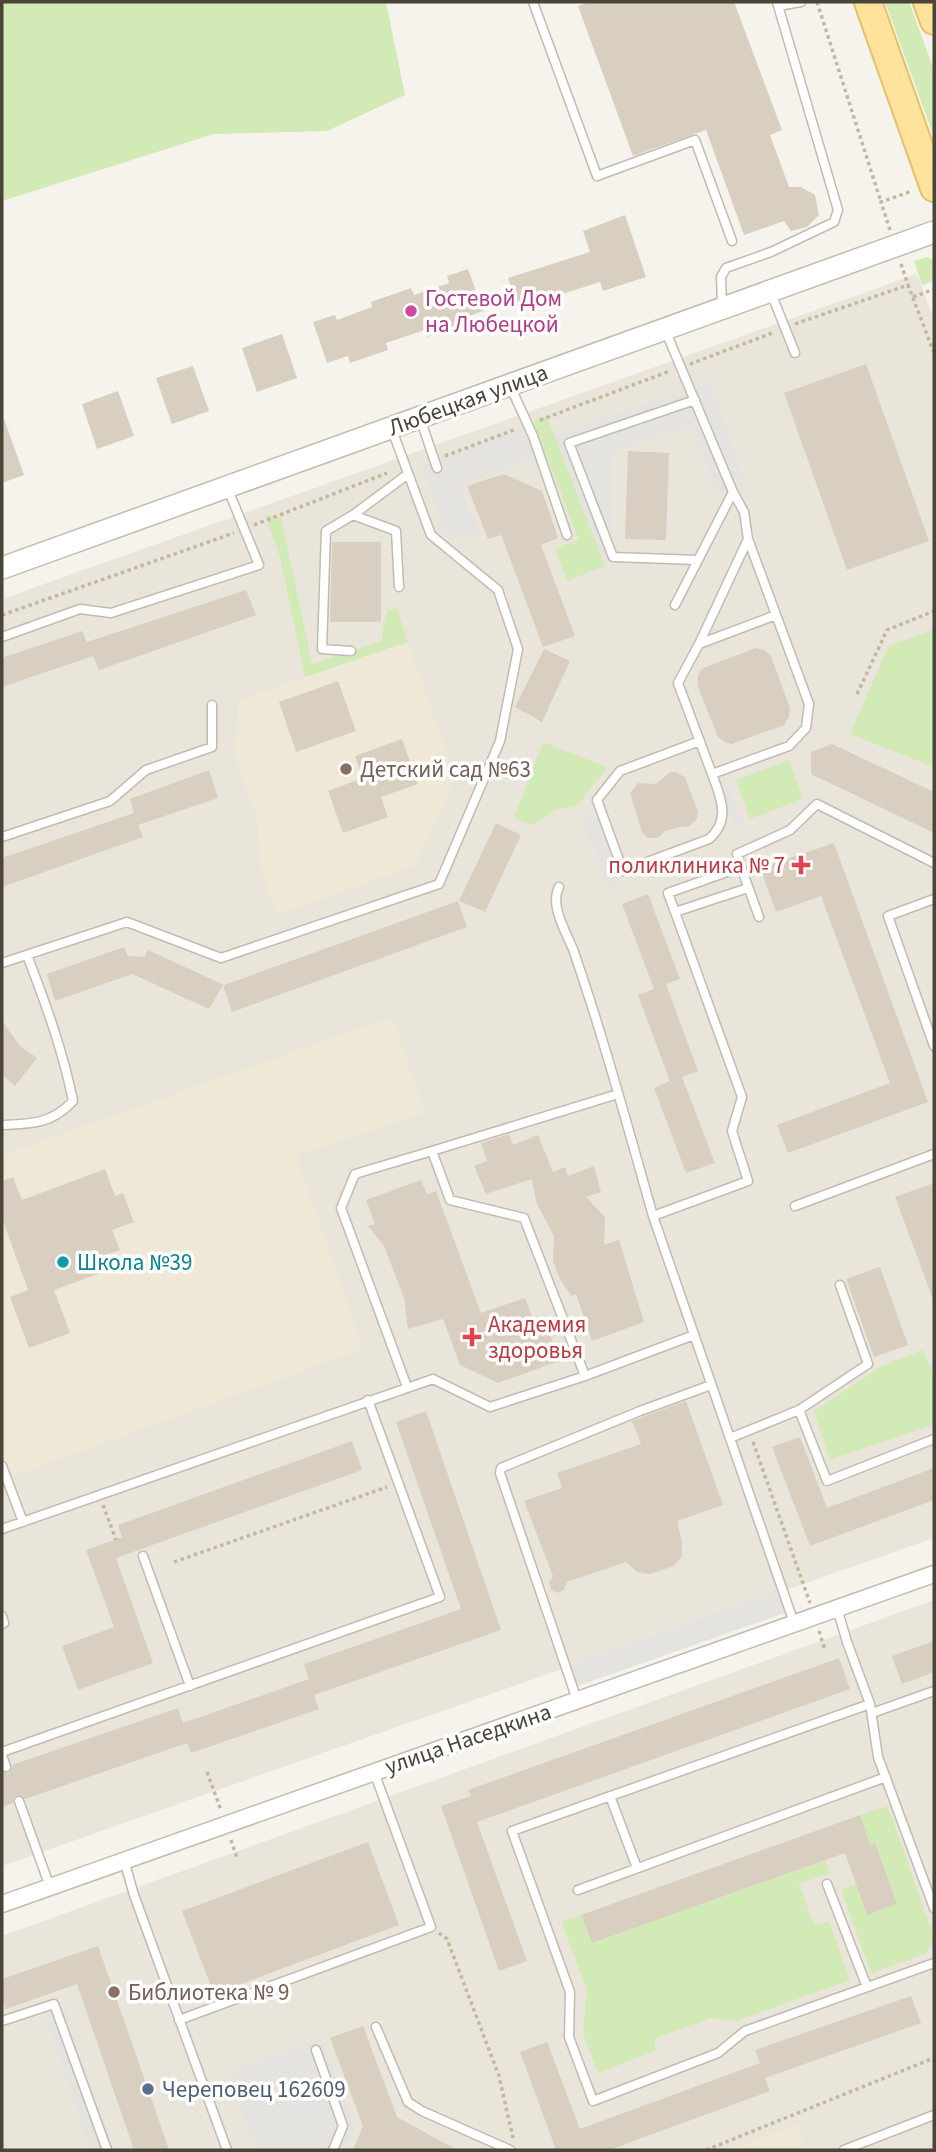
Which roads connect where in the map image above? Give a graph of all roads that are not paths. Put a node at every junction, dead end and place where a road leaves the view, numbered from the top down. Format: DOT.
graph roads {
  1 [pos="533,2"];
  2 [pos="801,2"];
  3 [pos="868,2"];
  4 [pos="927,2"];
  5 [pos="777,4"];
  6 [pos="934,21"];
  7 [pos="934,188"];
  8 [pos="934,232"];
  9 [pos="732,242"];
  10 [pos="770,291"];
  11 [pos="723,308"];
  12 [pos="664,329"];
  13 [pos="795,353"];
  14 [pos="509,385"];
  15 [pos="695,400"];
  16 [pos="420,417"];
  17 [pos="391,428"];
  18 [pos="436,464"];
  19 [pos="406,470"];
  20 [pos="227,487"];
  21 [pos="733,492"];
  22 [pos="353,514"];
  23 [pos="567,535"];
  24 [pos="748,540"];
  25 [pos="698,560"];
  26 [pos="2,568"];
  27 [pos="399,587"];
  28 [pos="675,605"];
  29 [pos="776,615"];
  30 [pos="2,636"];
  31 [pos="699,644"];
  32 [pos="351,651"];
  33 [pos="212,705"];
  34 [pos="700,741"];
  35 [pos="712,774"];
  36 [pos="2,837"];
  37 [pos="934,863"];
  38 [pos="741,867"];
  39 [pos="559,887"];
  40 [pos="748,888"];
  41 [pos="934,899"];
  42 [pos="675,912"];
  43 [pos="759,917"];
  44 [pos="27,954"];
  45 [pos="2,963"];
  46 [pos="934,1046"];
  47 [pos="618,1094"];
  48 [pos="2,1125"];
  49 [pos="432,1152"];
  50 [pos="934,1154"];
  51 [pos="795,1206"];
  52 [pos="653,1216"];
  53 [pos="840,1285"];
  54 [pos="694,1335"];
  55 [pos="584,1376"];
  56 [pos="711,1385"];
  57 [pos="407,1387"];
  58 [pos="369,1401"];
  59 [pos="799,1410"];
  60 [pos="730,1438"];
  61 [pos="934,1438"];
  62 [pos="2,1466"];
  63 [pos="23,1522"];
  64 [pos="2,1529"];
  65 [pos="144,1556"];
  66 [pos="934,1574"];
  67 [pos="837,1608"];
  68 [pos="2,1616"];
  69 [pos="794,1623"];
  70 [pos="2,1624"];
  71 [pos="190,1686"];
  72 [pos="934,1691"];
  73 [pos="578,1700"];
  74 [pos="871,1708"];
  75 [pos="2,1753"];
  76 [pos="6,1767"];
  77 [pos="374,1772"];
  78 [pos="886,1777"];
  79 [pos="610,1796"];
  80 [pos="19,1801"];
  81 [pos="124,1860"];
  82 [pos="637,1868"];
  83 [pos="827,1884"];
  84 [pos="50,1887"];
  85 [pos="578,1890"];
  86 [pos="2,1904"];
  87 [pos="934,1908"];
  88 [pos="934,1963"];
  89 [pos="867,1987"];
  90 [pos="179,2020"];
  91 [pos="2,2021"];
  92 [pos="376,2027"];
  93 [pos="316,2050"];
  94 [pos="934,2115"];
  95 [pos="107,2150"];
  96 [pos="227,2150"];
  97 [pos="333,2150"];
  98 [pos="510,2150"];
  99 [pos="844,2150"];
  1 -- 9 [label="lane"];
  2 -- 5 [label="lane"];
  3 -- 7 [label="main road"];
  4 -- 6 [label="main road"];
  5 -- 11 [label="lane"];
  8 -- 10 [label="street, Любецкая улица"];
  10 -- 11 [label="street, Любецкая улица"];
  10 -- 13 [label="lane"];
  11 -- 12 [label="street, Любецкая улица"];
  12 -- 14 [label="street, Любецкая улица"];
  12 -- 15 [label="lane"];
  14 -- 16 [label="street, Любецкая улица"];
  14 -- 23 [label="lane"];
  15 -- 21 [label="lane"];
  15 -- 25 [label="lane"];
  16 -- 17 [label="street, Любецкая улица"];
  16 -- 18 [label="lane"];
  17 -- 19 [label="lane"];
  17 -- 20 [label="street, Любецкая улица"];
  19 -- 22 [label="lane"];
  19 -- 44 [label="lane"];
  20 -- 26 [label="street, Любецкая улица"];
  20 -- 30 [label="lane"];
  21 -- 24 [label="lane"];
  21 -- 25 [label="lane"];
  22 -- 27 [label="lane"];
  22 -- 32 [label="lane"];
  24 -- 29 [label="lane"];
  24 -- 31 [label="lane"];
  25 -- 28 [label="lane"];
  29 -- 31 [label="lane"];
  29 -- 35 [label="lane"];
  31 -- 34 [label="lane"];
  33 -- 36 [label="lane"];
  34 -- 35 [label="lane"];
  34 -- 35 [label="lane"];
  37 -- 38 [label="lane"];
  38 -- 40 [label="lane"];
  38 -- 42 [label="lane"];
  39 -- 47 [label="lane"];
  40 -- 42 [label="lane"];
  40 -- 43 [label="lane"];
  41 -- 46 [label="lane"];
  42 -- 52 [label="lane"];
  44 -- 45 [label="lane"];
  44 -- 48 [label="lane"];
  47 -- 49 [label="lane"];
  47 -- 52 [label="lane"];
  49 -- 55 [label="lane"];
  49 -- 57 [label="lane"];
  50 -- 51 [label="lane"];
  52 -- 54 [label="lane"];
  53 -- 59 [label="lane"];
  54 -- 55 [label="lane"];
  54 -- 56 [label="lane"];
  55 -- 57 [label="lane"];
  56 -- 60 [label="lane"];
  56 -- 73 [label="lane"];
  57 -- 58 [label="lane"];
  58 -- 63 [label="lane"];
  58 -- 71 [label="lane"];
  59 -- 60 [label="lane"];
  59 -- 61 [label="lane"];
  60 -- 69 [label="lane"];
  62 -- 63 [label="lane"];
  63 -- 64 [label="lane"];
  65 -- 71 [label="lane"];
  66 -- 67 [label="street, улица Наседкина"];
  67 -- 69 [label="street, улица Наседкина"];
  67 -- 74 [label="lane"];
  68 -- 70 [label="lane"];
  69 -- 73 [label="street, улица Наседкина"];
  71 -- 75 [label="lane"];
  72 -- 74 [label="lane"];
  73 -- 77 [label="street, улица Наседкина"];
  74 -- 78 [label="lane"];
  74 -- 79 [label="lane"];
  75 -- 76 [label="lane"];
  77 -- 81 [label="street, улица Наседкина"];
  77 -- 90 [label="lane"];
  78 -- 82 [label="lane"];
  78 -- 87 [label="lane"];
  79 -- 82 [label="lane"];
  79 -- 89 [label="lane"];
  80 -- 84 [label="lane"];
  81 -- 84 [label="street, улица Наседкина"];
  81 -- 90 [label="lane"];
  82 -- 85 [label="lane"];
  83 -- 89 [label="lane"];
  84 -- 86 [label="street, улица Наседкина"];
  88 -- 89 [label="lane"];
  90 -- 96 [label="lane"];
  91 -- 95 [label="lane"];
  92 -- 98 [label="lane"];
  93 -- 97 [label="lane"];
  94 -- 99 [label="lane"];
}
